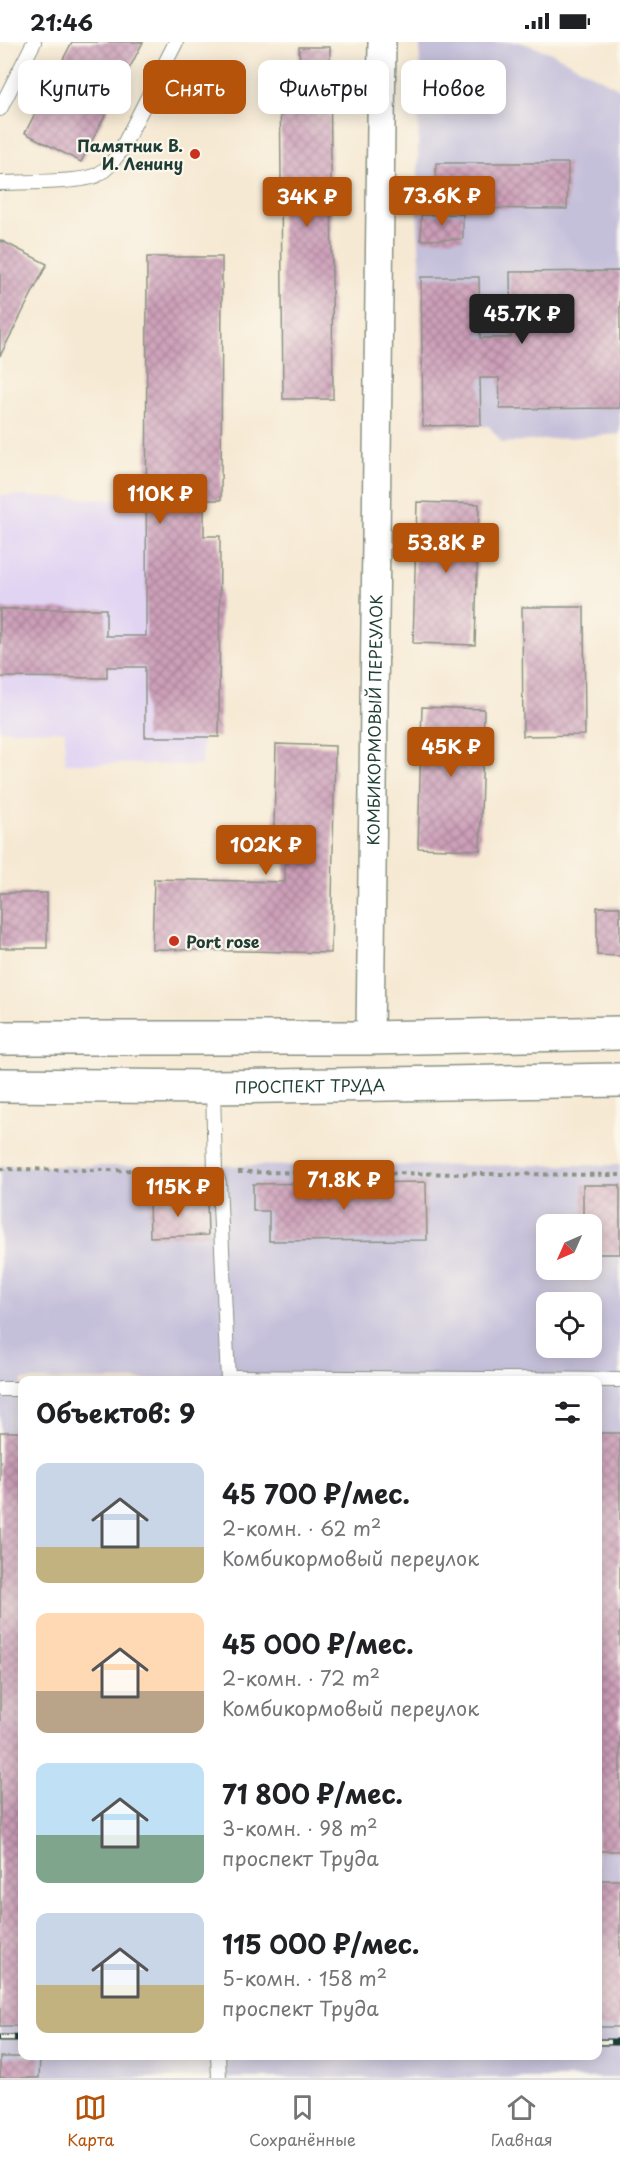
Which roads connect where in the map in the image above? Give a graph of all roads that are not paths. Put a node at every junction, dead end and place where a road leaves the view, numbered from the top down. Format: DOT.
graph roads {
  1 [pos="34,42"];
  2 [pos="176,42"];
  3 [pos="382,42"];
  4 [pos="0,109"];
  5 [pos="0,183"];
  6 [pos="620,1033"];
  7 [pos="0,1038"];
  8 [pos="370,1038"];
  9 [pos="620,1080"];
  10 [pos="0,1084"];
  11 [pos="367,1084"];
  12 [pos="213,1087"];
  13 [pos="228,1376"];
  14 [pos="602,1380"];
  15 [pos="620,1380"];
  16 [pos="0,1389"];
  17 [pos="18,1389"];
  18 [pos="218,2060"];
  19 [pos="219,2078"];
  1 -- 4 [label="lane"];
  2 -- 5 [label="lane"];
  3 -- 8 [label="street, КОМБИКОРМОВЫЙ ПЕРЕУЛОК"];
  6 -- 8 [label="main road"];
  7 -- 8 [label="main road"];
  8 -- 11 [label="main road"];
  9 -- 11 [label="main road, ПРОСПЕКТ ТРУДА"];
  10 -- 12 [label="main road, ПРОСПЕКТ ТРУДА"];
  11 -- 12 [label="main road, ПРОСПЕКТ ТРУДА"];
  12 -- 13 [label="lane"];
  14 -- 15 [label="lane"];
  16 -- 17 [label="lane"];
  18 -- 19 [label="lane"];
}
